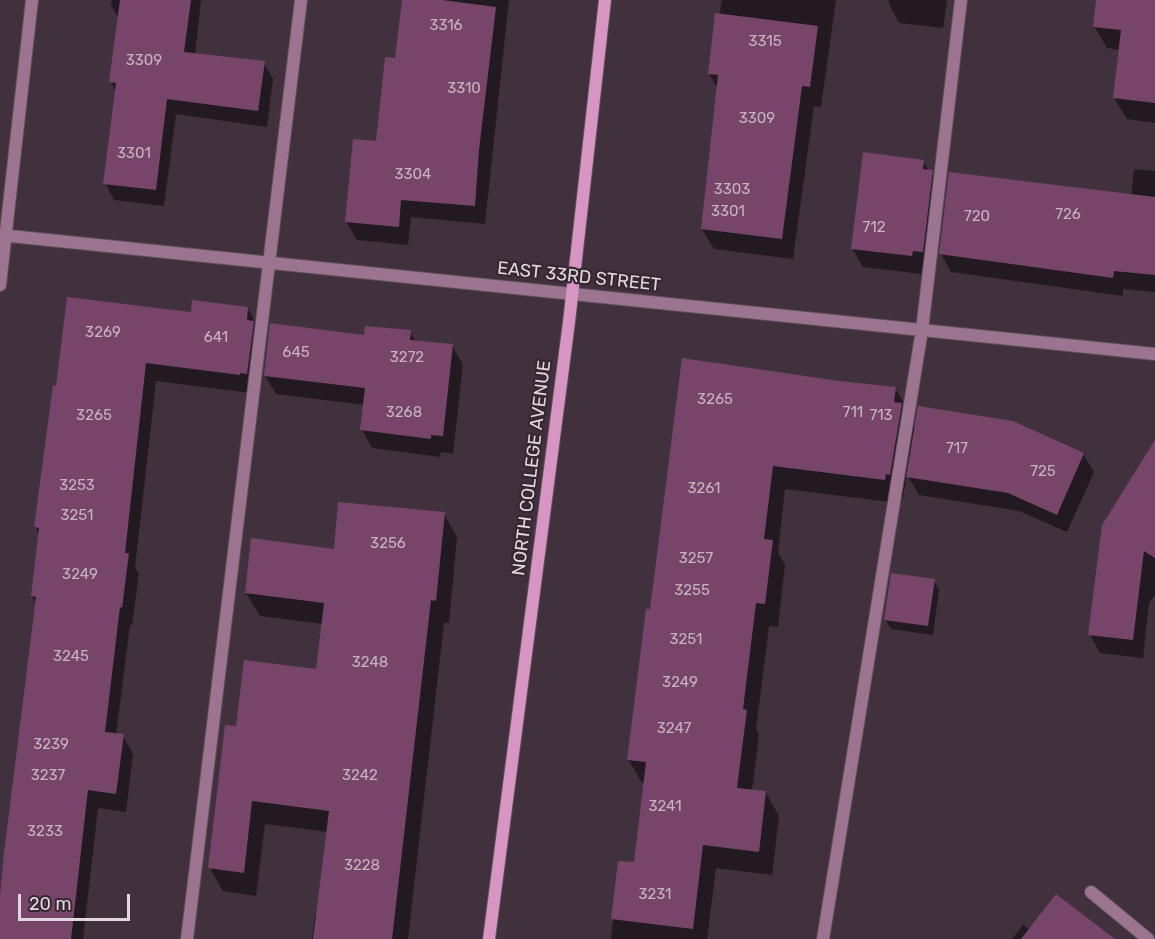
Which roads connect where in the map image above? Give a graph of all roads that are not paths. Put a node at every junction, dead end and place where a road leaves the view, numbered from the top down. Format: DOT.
graph roads {
  1 [pos="32,0"];
  2 [pos="301,0"];
  3 [pos="605,0"];
  4 [pos="961,0"];
  5 [pos="3,235"];
  6 [pos="270,263"];
  7 [pos="0,285"];
  8 [pos="573,294"];
  9 [pos="922,330"];
  10 [pos="1155,354"];
  11 [pos="1091,892"];
  12 [pos="187,939"];
  13 [pos="489,939"];
  14 [pos="823,939"];
  15 [pos="1148,939"];
  1 -- 5 [label="street"];
  2 -- 6 [label="street"];
  3 -- 8 [label="main road, NORTH COLLEGE AVENUE"];
  4 -- 9 [label="street"];
  5 -- 6 [label="street, EAST 33RD STREET"];
  5 -- 7 [label="street"];
  6 -- 8 [label="street, EAST 33RD STREET"];
  6 -- 12 [label="street"];
  8 -- 9 [label="street, EAST 33RD STREET"];
  8 -- 13 [label="main road, NORTH COLLEGE AVENUE"];
  9 -- 10 [label="street, EAST 33RD STREET"];
  9 -- 14 [label="street"];
  11 -- 15 [label="street"];
}
